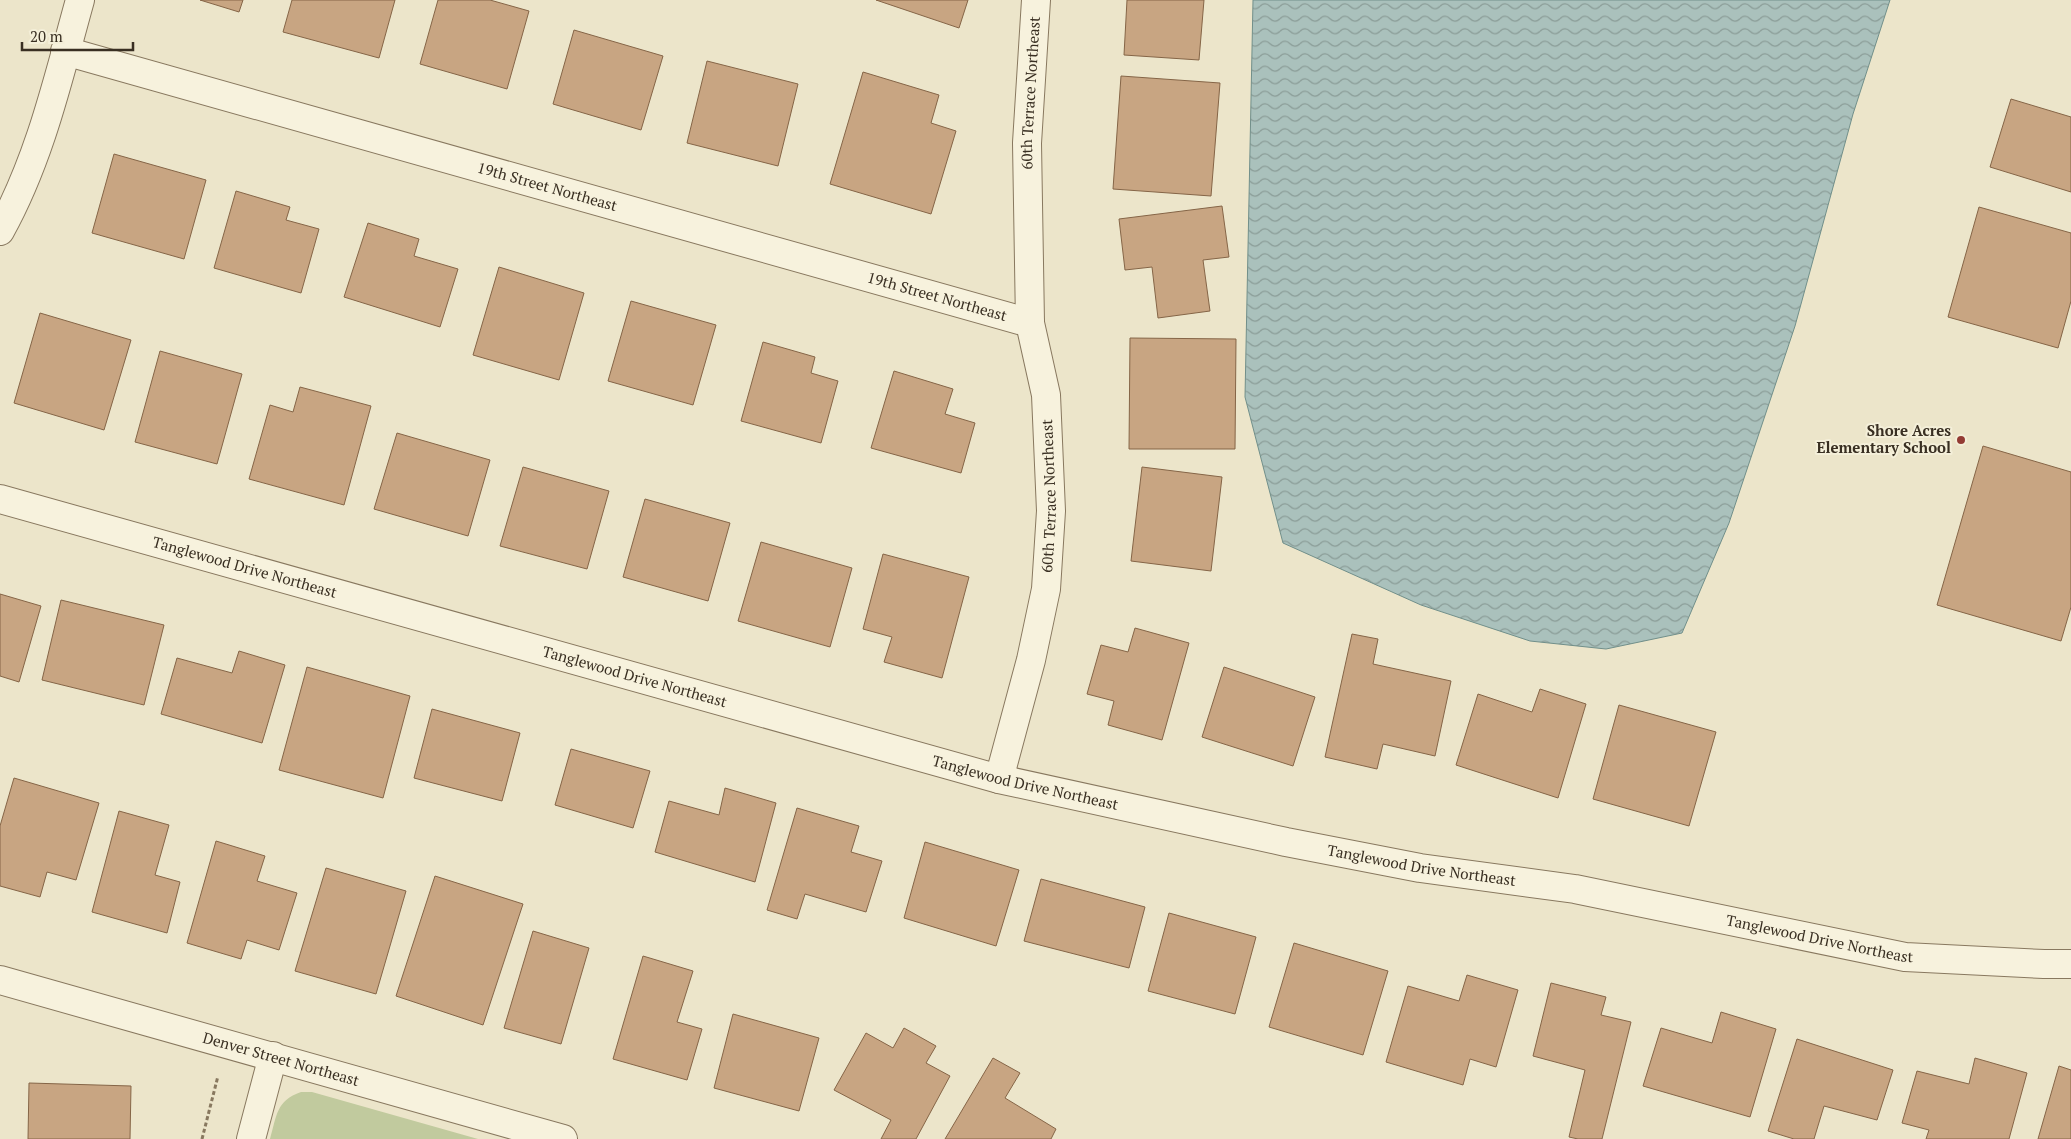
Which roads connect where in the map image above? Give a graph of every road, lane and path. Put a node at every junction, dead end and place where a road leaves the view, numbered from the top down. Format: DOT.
graph roads {
  1 [pos="80,0"];
  2 [pos="1036,0"];
  3 [pos="65,51"];
  4 [pos="0,231"];
  5 [pos="1030,323"];
  6 [pos="0,499"];
  7 [pos="999,779"];
  8 [pos="2071,964"];
  9 [pos="0,980"];
  10 [pos="273,1056"];
  11 [pos="219,1072"];
  12 [pos="202,1139"];
  13 [pos="251,1139"];
  14 [pos="563,1139"];
  1 -- 3 [label="street"];
  2 -- 5 [label="street, 60th Terrace Northeast"];
  3 -- 4 [label="street"];
  3 -- 5 [label="street, 19th Street Northeast"];
  5 -- 7 [label="street, 60th Terrace Northeast"];
  6 -- 7 [label="street, Tanglewood Drive Northeast"];
  7 -- 8 [label="street, Tanglewood Drive Northeast"];
  9 -- 10 [label="street, Denver Street Northeast"];
  10 -- 13 [label="street"];
  10 -- 14 [label="street, Denver Street Northeast"];
  11 -- 12 [label="path"];
}
